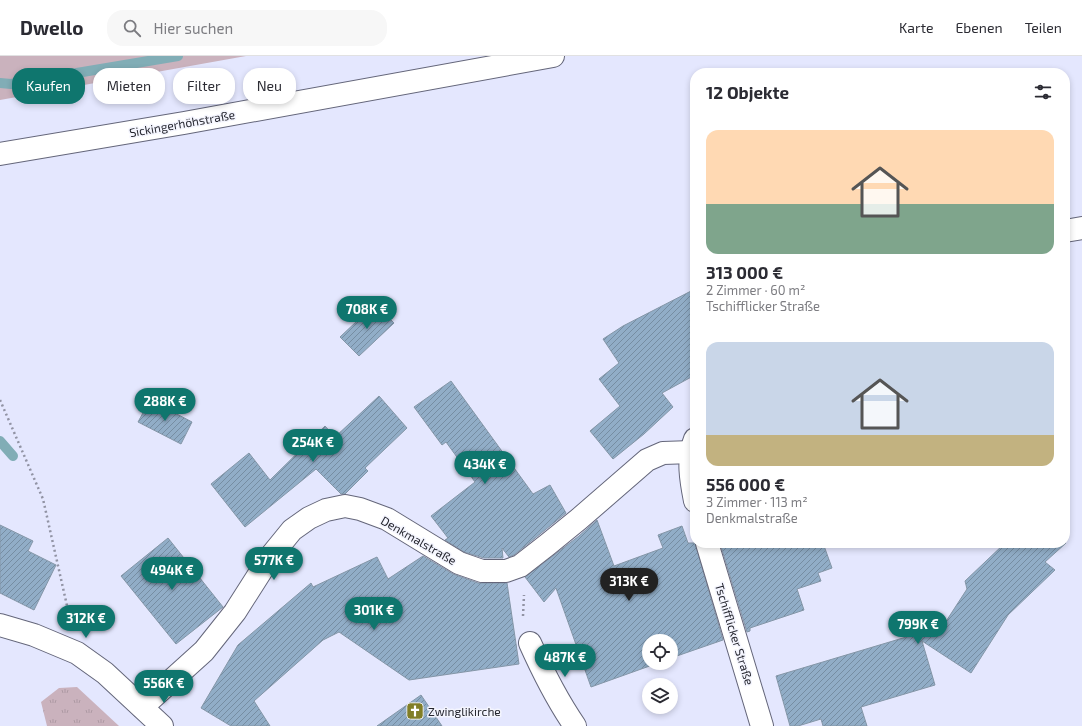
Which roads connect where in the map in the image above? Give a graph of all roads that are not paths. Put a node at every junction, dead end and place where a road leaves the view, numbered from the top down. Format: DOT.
graph roads {
  1 [pos="553,56"];
  2 [pos="0,154"];
  3 [pos="1082,228"];
  4 [pos="1070,230"];
  5 [pos="690,447"];
  6 [pos="709,548"];
  7 [pos="0,625"];
  8 [pos="530,643"];
  9 [pos="142,707"];
  10 [pos="162,726"];
  11 [pos="575,726"];
  12 [pos="762,726"];
  1 -- 2 [label="street, Sickingerhöhstraße"];
  3 -- 4 [label="street"];
  5 -- 9 [label="street, Denkmalstraße"];
  6 -- 12 [label="street, Tschifflicker Straße"];
  7 -- 9 [label="street"];
  8 -- 11 [label="street"];
  9 -- 10 [label="street"];
}
